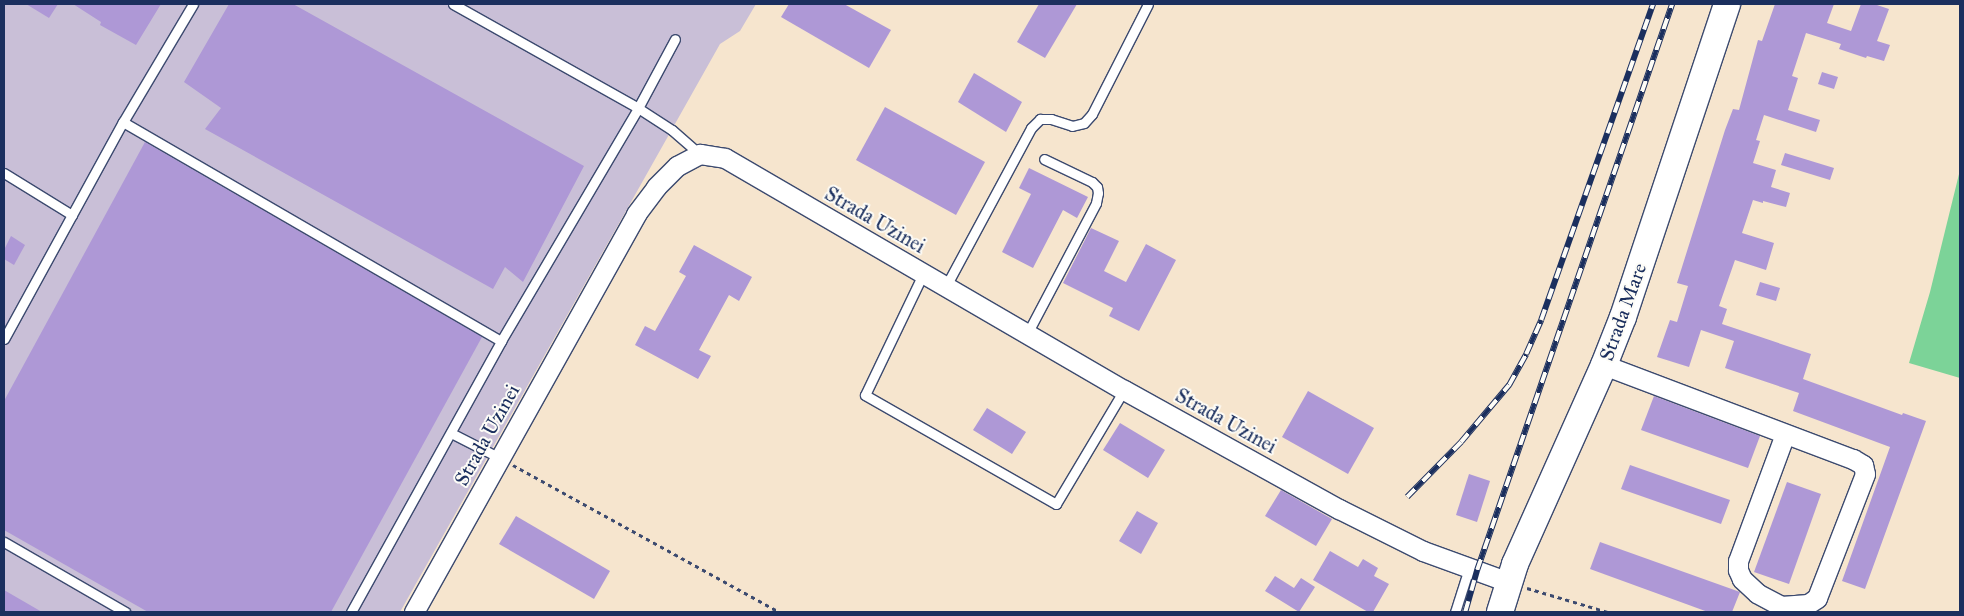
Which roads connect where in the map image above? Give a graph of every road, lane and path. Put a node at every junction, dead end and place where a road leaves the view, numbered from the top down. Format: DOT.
graph roads {
  1 [pos="193,4"];
  2 [pos="453,4"];
  3 [pos="1148,4"];
  4 [pos="1727,4"];
  5 [pos="675,40"];
  6 [pos="638,108"];
  7 [pos="123,122"];
  8 [pos="700,154"];
  9 [pos="1044,159"];
  10 [pos="4,174"];
  11 [pos="72,216"];
  12 [pos="923,274"];
  13 [pos="946,286"];
  14 [pos="1027,334"];
  15 [pos="4,339"];
  16 [pos="501,341"];
  17 [pos="1604,365"];
  18 [pos="1124,390"];
  19 [pos="451,433"];
  20 [pos="1785,434"];
  21 [pos="500,458"];
  22 [pos="4,542"];
  23 [pos="1469,568"];
  24 [pos="1508,582"];
  25 [pos="1780,609"];
  26 [pos="125,612"];
  27 [pos="351,612"];
  28 [pos="414,612"];
  29 [pos="779,612"];
  30 [pos="1455,612"];
  31 [pos="1500,612"];
  32 [pos="1608,612"];
  1 -- 7 [label="lane"];
  2 -- 6 [label="lane"];
  3 -- 13 [label="lane"];
  4 -- 17 [label="main road, Strada Mare"];
  5 -- 6 [label="lane"];
  6 -- 8 [label="lane"];
  6 -- 16 [label="lane"];
  7 -- 11 [label="lane"];
  7 -- 16 [label="lane"];
  8 -- 12 [label="street, Strada Uzinei"];
  8 -- 21 [label="street, Strada Uzinei"];
  9 -- 14 [label="lane"];
  10 -- 11 [label="lane"];
  11 -- 15 [label="lane"];
  12 -- 13 [label="street, Strada Uzinei"];
  12 -- 18 [label="lane"];
  13 -- 14 [label="street, Strada Uzinei"];
  14 -- 18 [label="street, Strada Uzinei"];
  16 -- 19 [label="lane"];
  17 -- 20 [label="street"];
  17 -- 24 [label="main road, Strada Mare"];
  18 -- 23 [label="street, Strada Uzinei"];
  19 -- 21 [label="lane"];
  19 -- 27 [label="lane"];
  20 -- 25 [label="street"];
  20 -- 25 [label="street"];
  21 -- 28 [label="street, Strada Uzinei"];
  21 -- 29 [label="path"];
  22 -- 26 [label="lane"];
  23 -- 24 [label="street, Strada Uzinei"];
  23 -- 30 [label="lane"];
  24 -- 31 [label="main road, Strada Mare"];
  24 -- 32 [label="path"];
}
